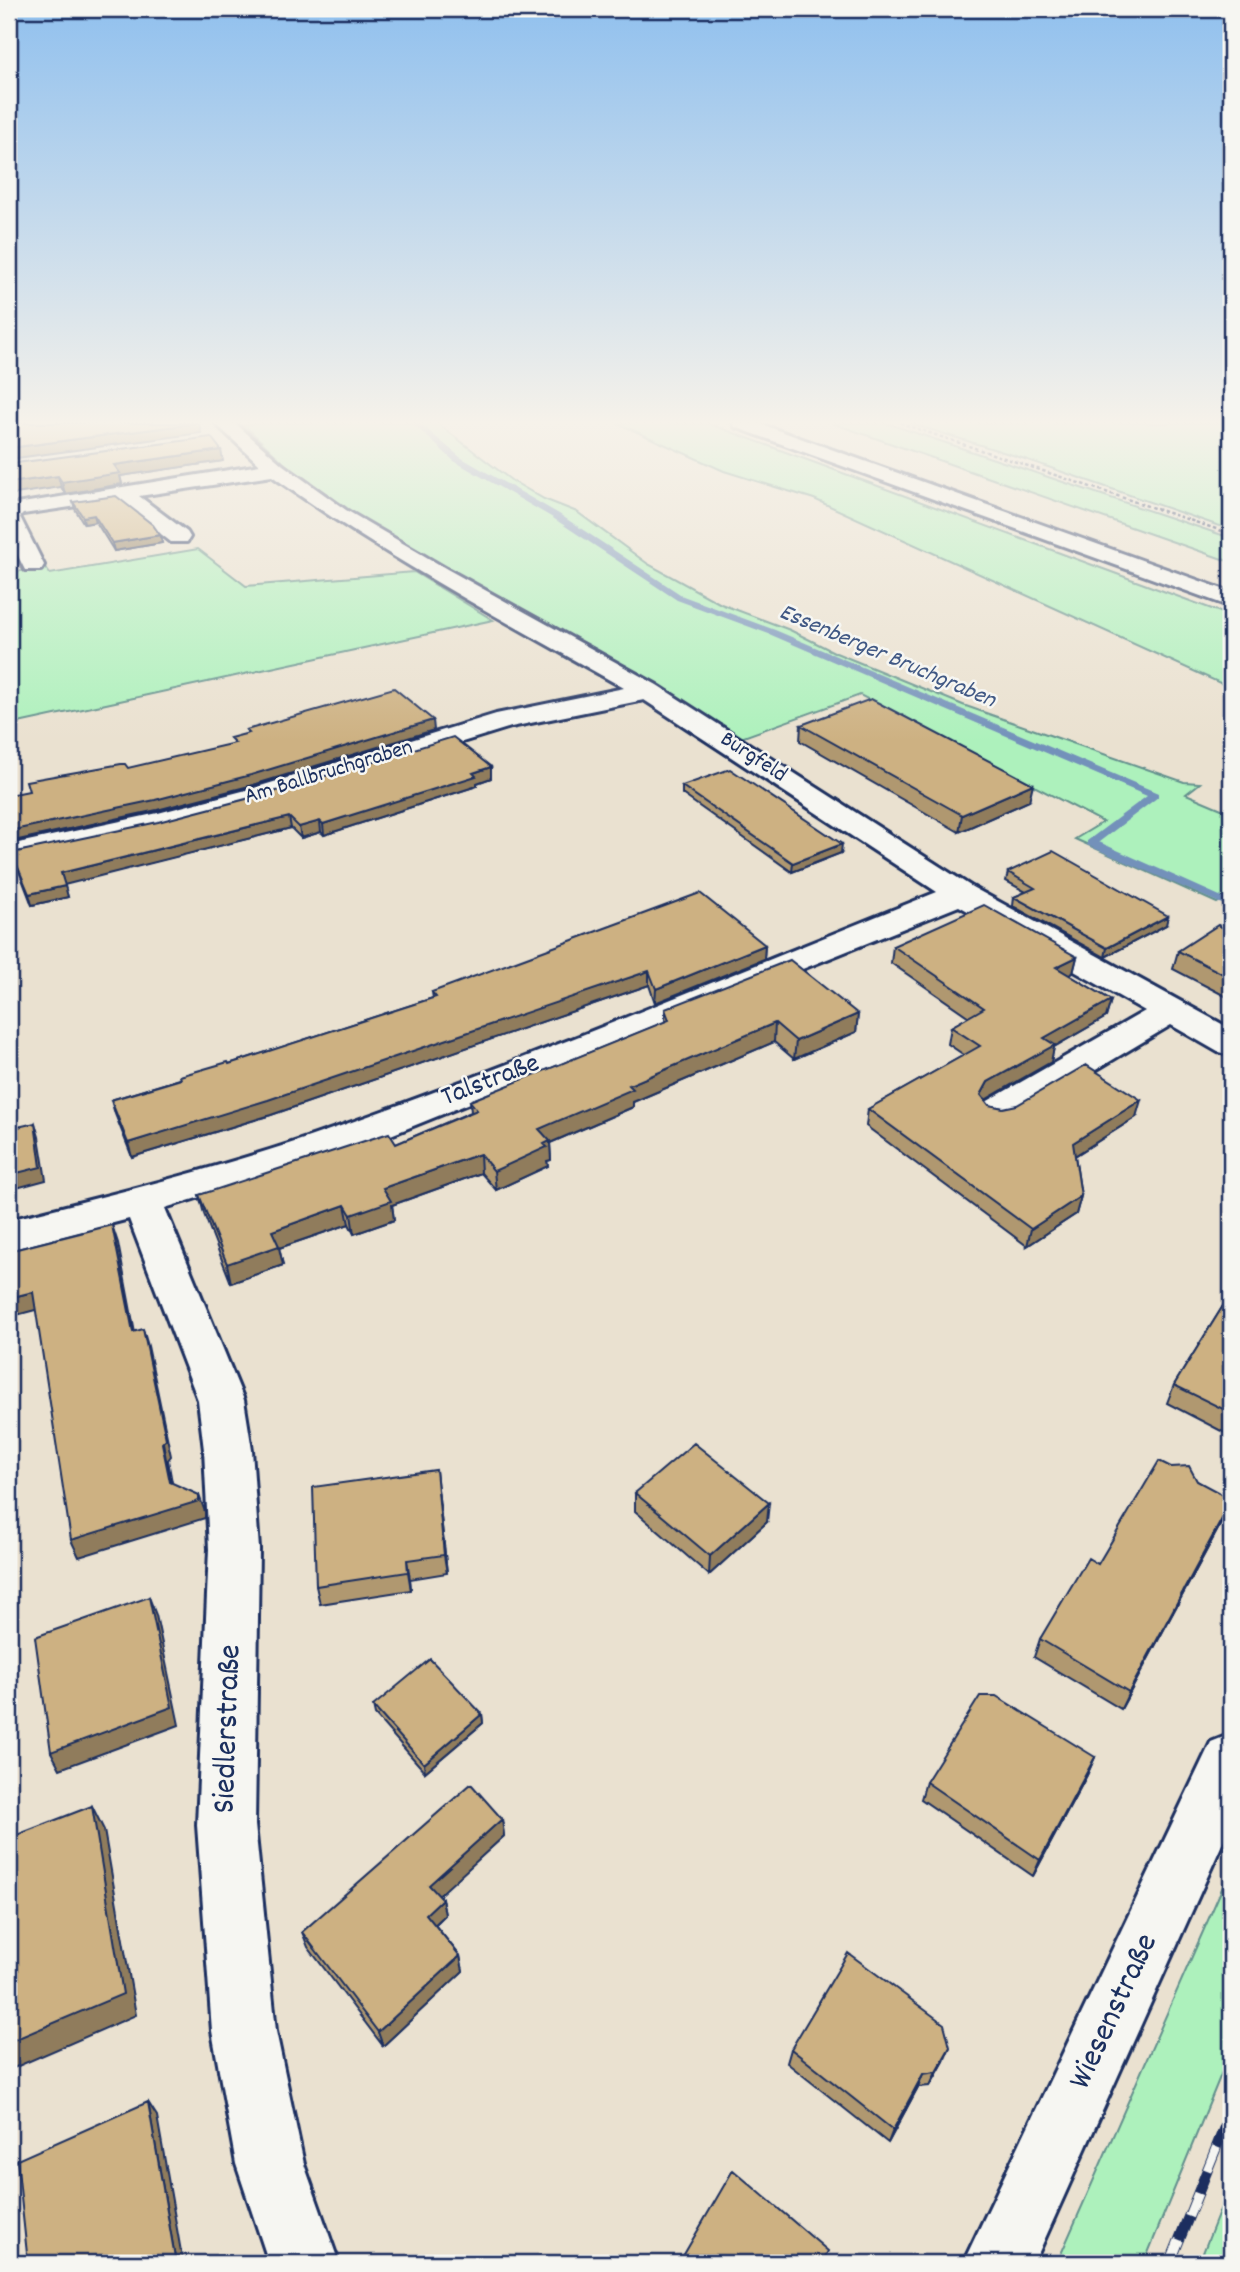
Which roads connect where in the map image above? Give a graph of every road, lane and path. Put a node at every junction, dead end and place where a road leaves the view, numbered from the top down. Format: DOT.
graph roads {
  1 [pos="15,529"];
  2 [pos="168,529"];
  3 [pos="364,529"];
  4 [pos="1035,529"];
  5 [pos="178,537"];
  6 [pos="33,565"];
  7 [pos="1231,600"];
  8 [pos="648,691"];
  9 [pos="9,854"];
  10 [pos="961,894"];
  11 [pos="1170,1011"];
  12 [pos="1231,1044"];
  13 [pos="999,1111"];
  14 [pos="142,1201"];
  15 [pos="9,1235"];
  16 [pos="1231,1761"];
  17 [pos="304,2263"];
  18 [pos="998,2263"];
  1 -- 6 [label="main road"];
  2 -- 5 [label="main road"];
  3 -- 8 [label="main road, Burgfeld"];
  4 -- 7 [label="main road"];
  8 -- 9 [label="main road, Am Ballbruchgraben"];
  8 -- 10 [label="main road, Burgfeld"];
  10 -- 11 [label="main road, Burgfeld"];
  10 -- 14 [label="main road, Talstraße"];
  11 -- 12 [label="main road, Burgfeld"];
  11 -- 13 [label="main road"];
  14 -- 15 [label="main road, Talstraße"];
  14 -- 17 [label="main road, Siedlerstraße"];
  16 -- 18 [label="main road, Wiesenstraße"];
}
